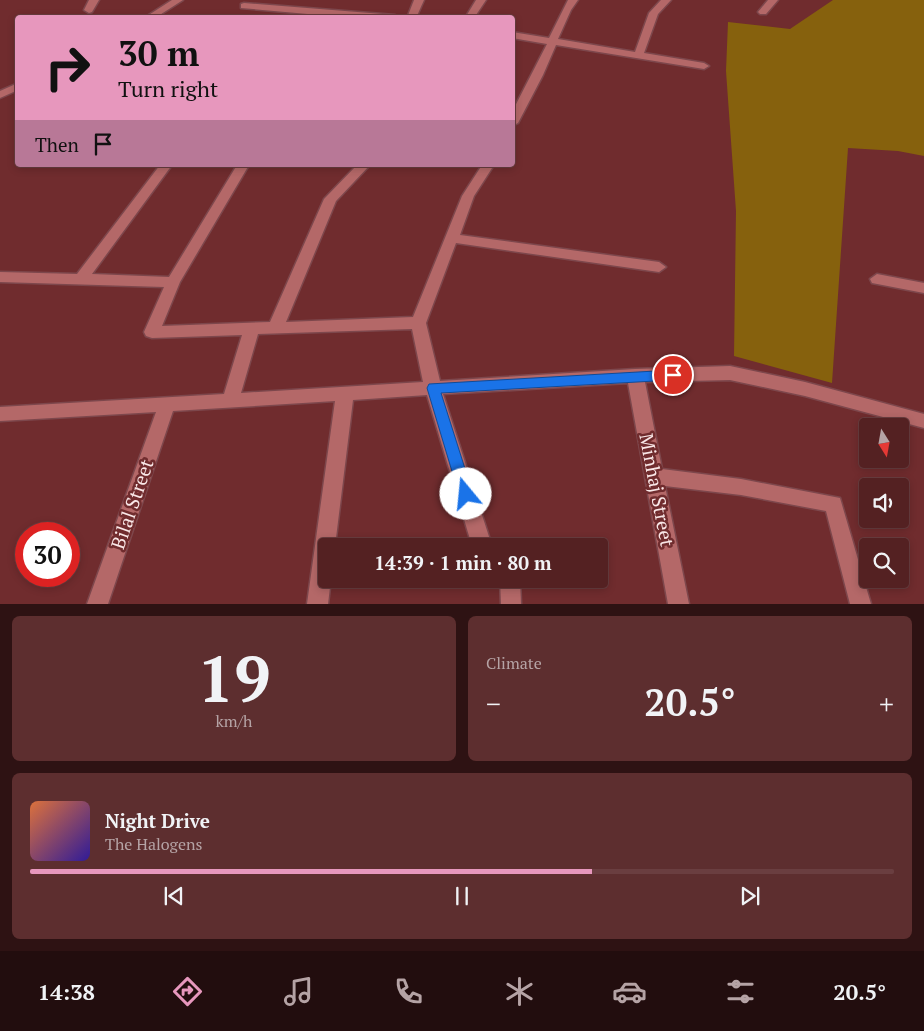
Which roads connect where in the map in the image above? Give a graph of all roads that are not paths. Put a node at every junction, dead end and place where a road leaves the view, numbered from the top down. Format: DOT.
graph roads {
  1 [pos="94,0"];
  2 [pos="178,0"];
  3 [pos="419,0"];
  4 [pos="481,0"];
  5 [pos="573,0"];
  6 [pos="666,0"];
  7 [pos="773,0"];
  8 [pos="244,6"];
  9 [pos="89,10"];
  10 [pos="763,12"];
  11 [pos="153,15"];
  12 [pos="357,15"];
  13 [pos="412,15"];
  14 [pos="471,15"];
  15 [pos="515,35"];
  16 [pos="551,41"];
  17 [pos="639,54"];
  18 [pos="704,66"];
  19 [pos="15,88"];
  20 [pos="0,95"];
  21 [pos="515,118"];
  22 [pos="165,167"];
  23 [pos="242,167"];
  24 [pos="362,167"];
  25 [pos="487,167"];
  26 [pos="451,238"];
  27 [pos="659,267"];
  28 [pos="0,277"];
  29 [pos="81,279"];
  30 [pos="878,279"];
  31 [pos="173,282"];
  32 [pos="924,288"];
  33 [pos="418,323"];
  34 [pos="276,326"];
  35 [pos="252,327"];
  36 [pos="635,376"];
  37 [pos="433,388"];
  38 [pos="345,393"];
  39 [pos="230,400"];
  40 [pos="168,404"];
  41 [pos="0,414"];
  42 [pos="924,421"];
  43 [pos="654,476"];
  44 [pos="480,538"];
  45 [pos="510,588"];
  46 [pos="98,604"];
  47 [pos="318,604"];
  48 [pos="511,604"];
  49 [pos="679,604"];
  50 [pos="861,604"];
  1 -- 9 [label="street"];
  2 -- 11 [label="street"];
  3 -- 13 [label="street"];
  4 -- 14 [label="street"];
  5 -- 16 [label="street"];
  6 -- 17 [label="street"];
  7 -- 10 [label="street"];
  8 -- 12 [label="street"];
  15 -- 16 [label="street"];
  16 -- 17 [label="street"];
  16 -- 21 [label="street"];
  17 -- 18 [label="street"];
  19 -- 20 [label="street"];
  22 -- 29 [label="street"];
  23 -- 31 [label="street"];
  24 -- 34 [label="street"];
  25 -- 26 [label="street"];
  26 -- 27 [label="street"];
  26 -- 33 [label="street"];
  28 -- 29 [label="street"];
  29 -- 31 [label="street"];
  30 -- 32 [label="street"];
  31 -- 35 [label="street"];
  33 -- 34 [label="street"];
  33 -- 37 [label="street"];
  34 -- 35 [label="street"];
  35 -- 39 [label="street"];
  36 -- 37 [label="street"];
  36 -- 42 [label="street"];
  36 -- 43 [label="street, Minhaj Street"];
  37 -- 38 [label="street"];
  37 -- 44 [label="street"];
  38 -- 39 [label="street"];
  38 -- 47 [label="street"];
  39 -- 40 [label="street"];
  40 -- 41 [label="street"];
  40 -- 46 [label="street, Bilal Street"];
  43 -- 49 [label="street, Minhaj Street"];
  43 -- 50 [label="street"];
  45 -- 48 [label="street"];
}
